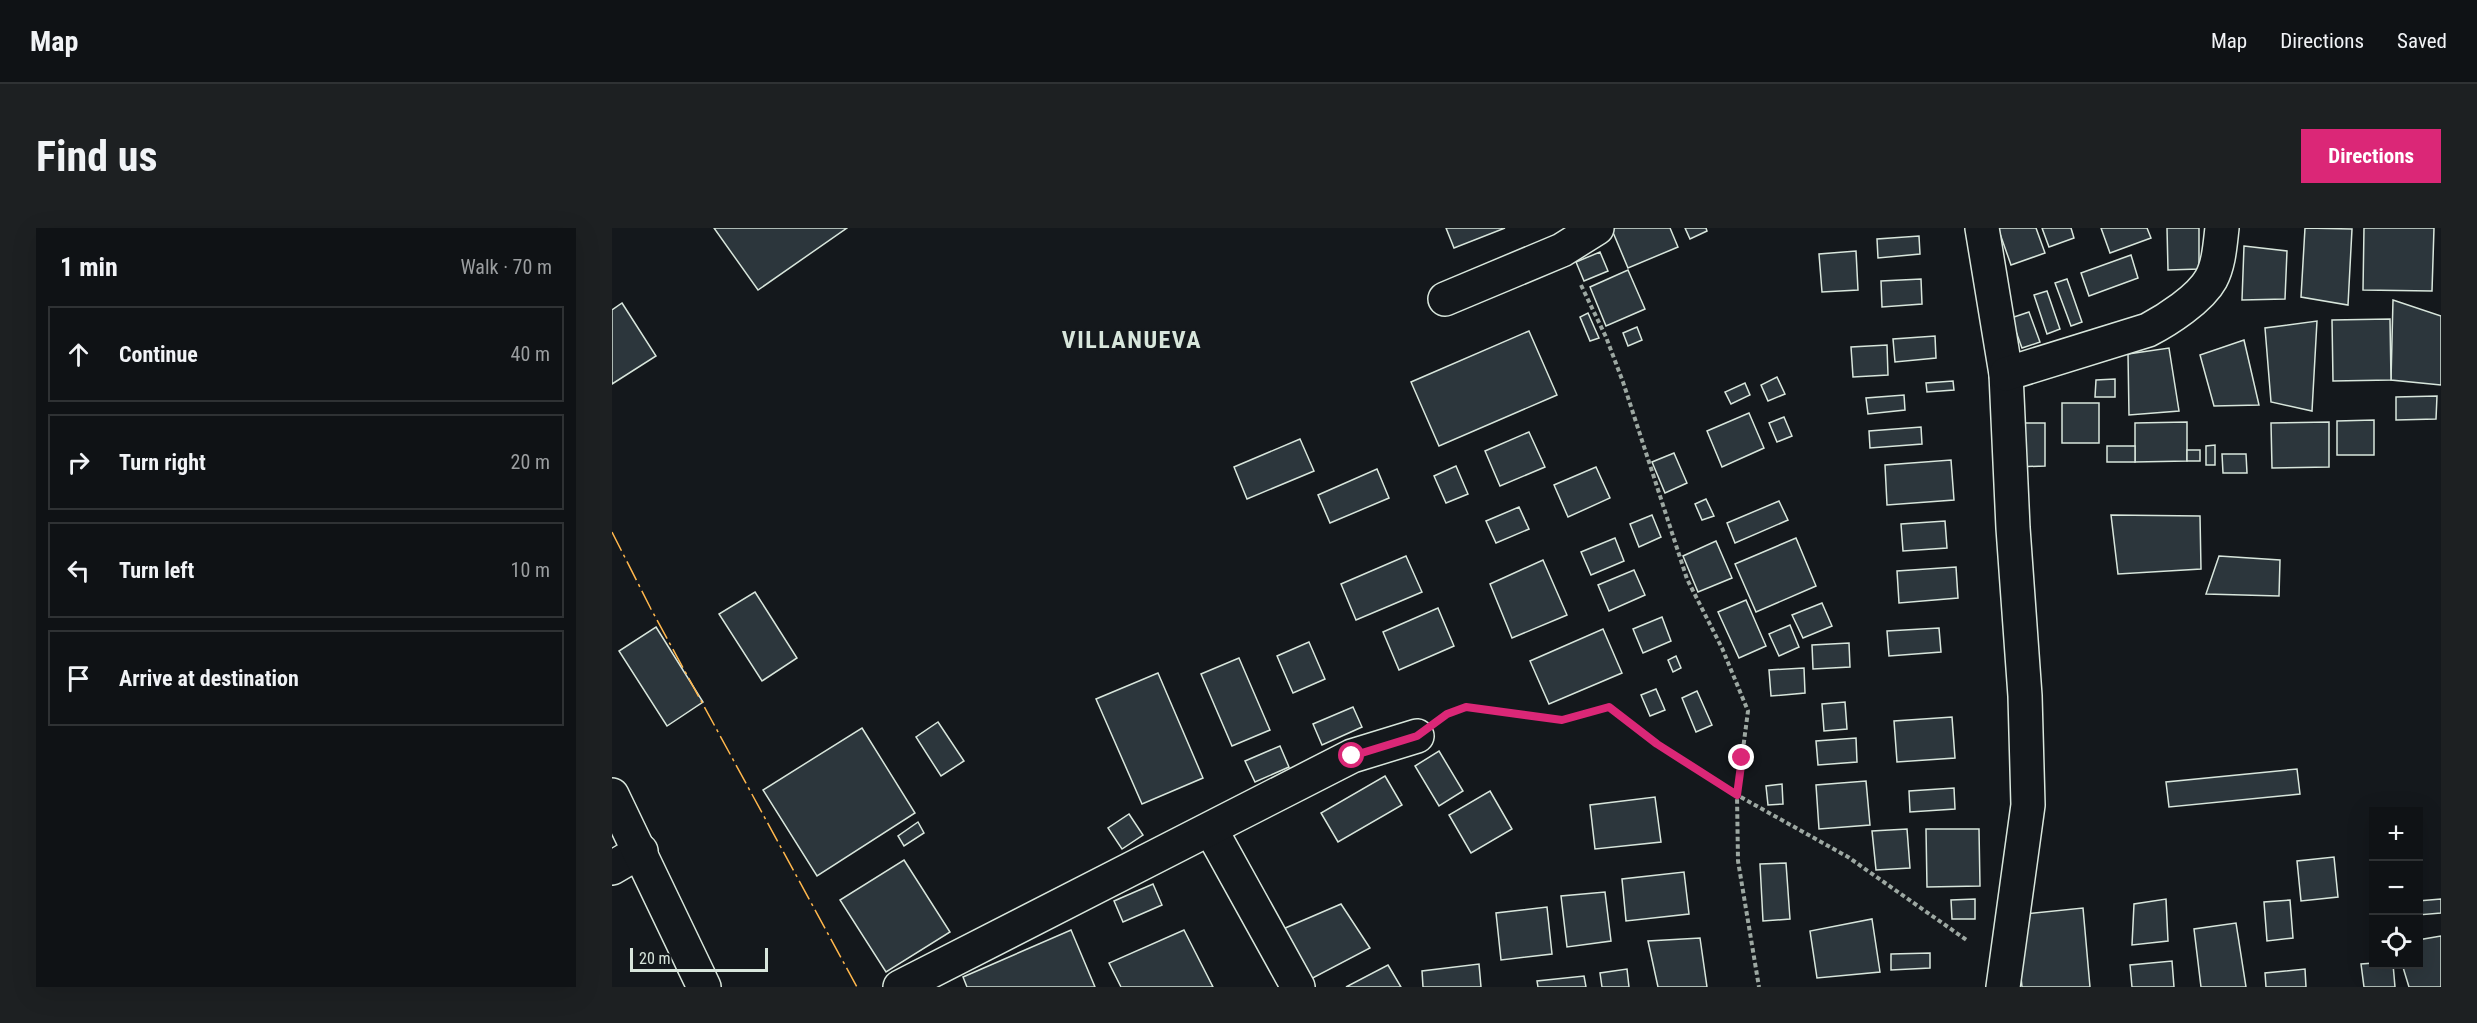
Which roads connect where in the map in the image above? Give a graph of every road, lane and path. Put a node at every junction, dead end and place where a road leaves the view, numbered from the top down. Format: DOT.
graph roads {
  1 [pos="1597,228"];
  2 [pos="1982,228"];
  3 [pos="2222,228"];
  4 [pos="1555,244"];
  5 [pos="1445,300"];
  6 [pos="2006,374"];
  7 [pos="1417,736"];
  8 [pos="612,795"];
  9 [pos="1737,795"];
  10 [pos="1211,830"];
  11 [pos="641,851"];
  12 [pos="612,868"];
  13 [pos="2004,977"];
  14 [pos="704,987"];
  15 [pos="900,987"];
  16 [pos="1298,987"];
  17 [pos="1760,987"];
  1 -- 4 [label="main road"];
  2 -- 6 [label="main road"];
  3 -- 6 [label="main road"];
  4 -- 5 [label="main road"];
  4 -- 9 [label="path"];
  6 -- 13 [label="main road"];
  7 -- 9 [label="path"];
  7 -- 10 [label="main road"];
  8 -- 11 [label="main road"];
  9 -- 13 [label="path"];
  9 -- 17 [label="path"];
  10 -- 15 [label="main road"];
  10 -- 16 [label="main road"];
  11 -- 12 [label="main road"];
  11 -- 14 [label="main road"];
}
